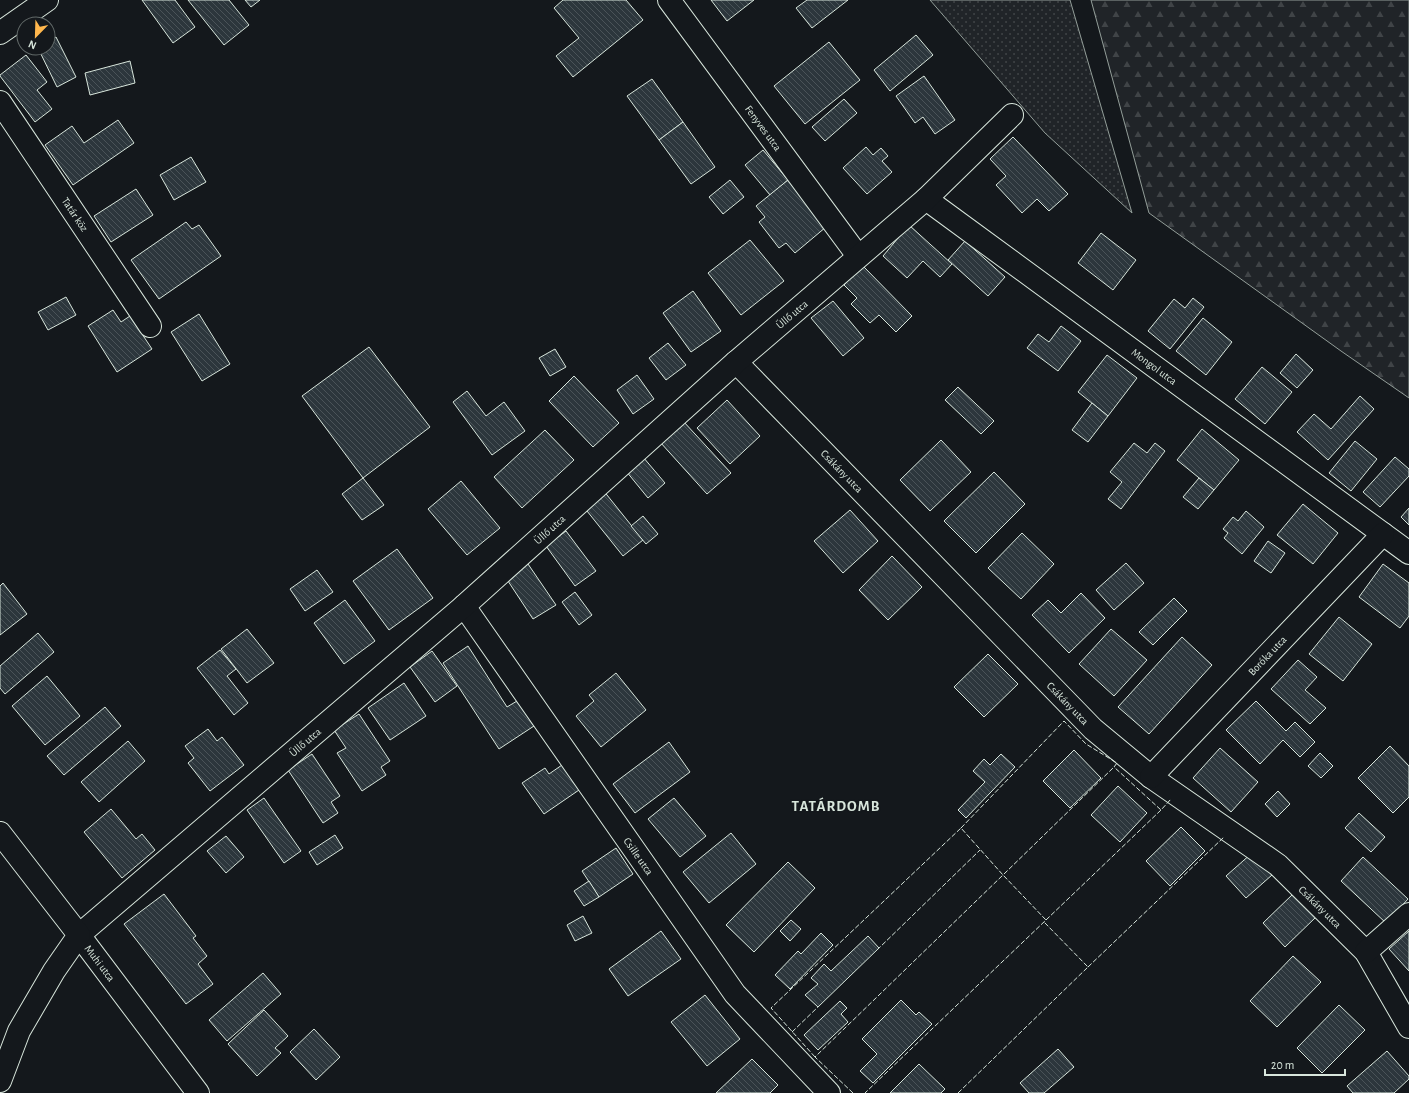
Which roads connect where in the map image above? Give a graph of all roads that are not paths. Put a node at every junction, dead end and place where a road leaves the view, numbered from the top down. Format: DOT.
graph roads {
  1 [pos="47,0"];
  2 [pos="669,0"];
  3 [pos="0,33"];
  4 [pos="0,102"];
  5 [pos="1012,115"];
  6 [pos="926,199"];
  7 [pos="858,256"];
  8 [pos="150,326"];
  9 [pos="736,362"];
  10 [pos="1383,534"];
  11 [pos="1409,553"];
  12 [pos="464,606"];
  13 [pos="1151,777"];
  14 [pos="0,833"];
  15 [pos="1409,914"];
  16 [pos="79,935"];
  17 [pos="1366,952"];
  18 [pos="1409,1028"];
  19 [pos="0,1081"];
  20 [pos="198,1093"];
  21 [pos="829,1093"];
  1 -- 3 [label="street"];
  2 -- 7 [label="street, Fenyves utca"];
  4 -- 8 [label="street, Tatár köz"];
  5 -- 6 [label="street, Üllő utca"];
  6 -- 7 [label="street, Üllő utca"];
  6 -- 10 [label="street, Mongol utca"];
  7 -- 9 [label="street, Üllő utca"];
  9 -- 12 [label="street, Üllő utca"];
  9 -- 13 [label="street, Csákány utca"];
  10 -- 11 [label="street, Mongol utca"];
  10 -- 13 [label="street, Boróka utca"];
  12 -- 16 [label="street, Üllő utca"];
  12 -- 21 [label="street, Csille utca"];
  13 -- 17 [label="street, Csákány utca"];
  14 -- 16 [label="street, Muhi utca"];
  15 -- 17 [label="street"];
  16 -- 19 [label="street, Üllő utca"];
  16 -- 20 [label="street, Muhi utca"];
  17 -- 18 [label="street, Csákány utca"];
}
